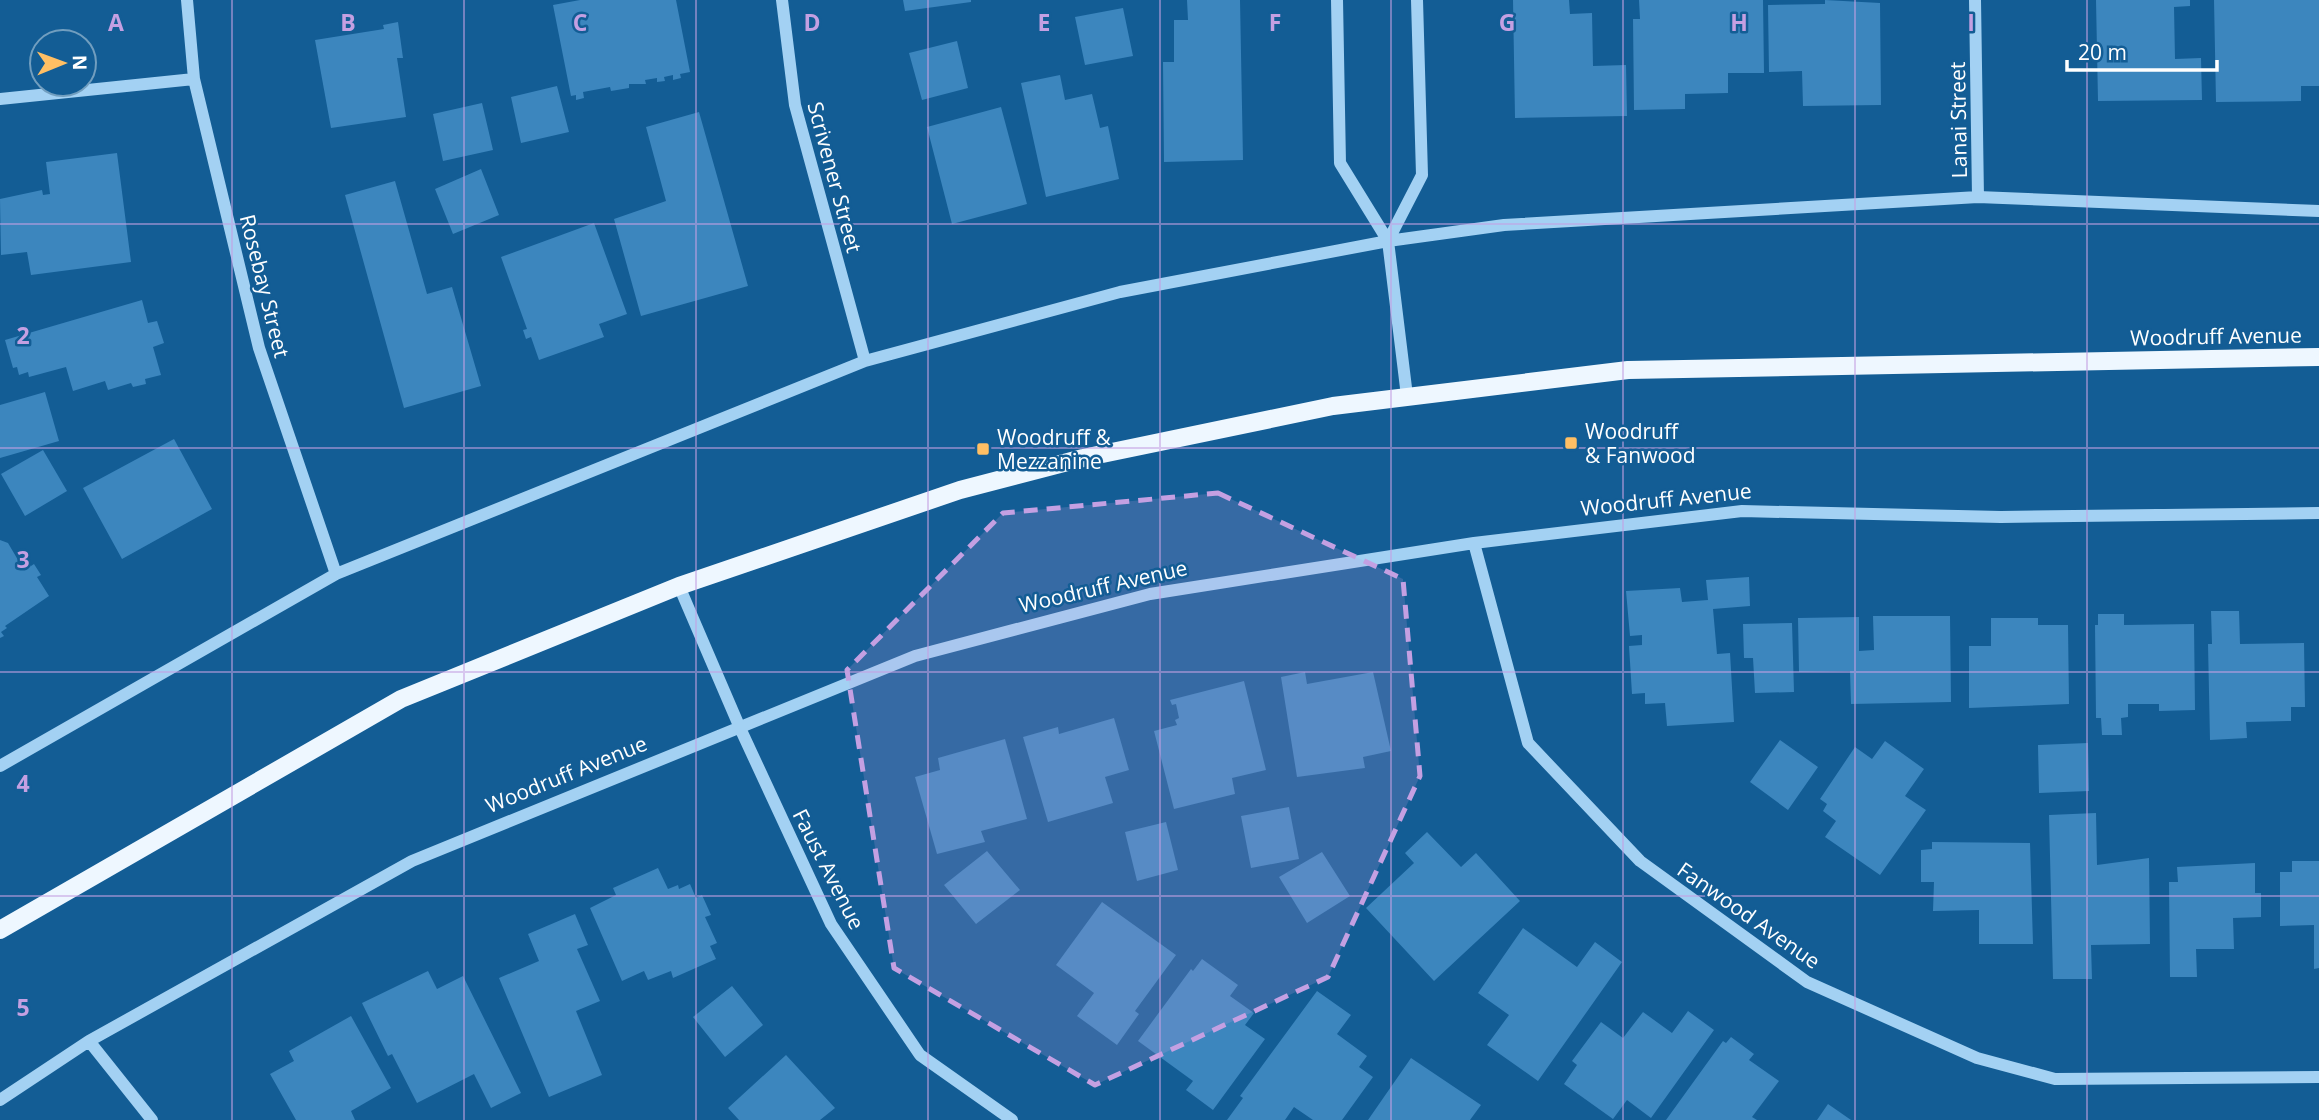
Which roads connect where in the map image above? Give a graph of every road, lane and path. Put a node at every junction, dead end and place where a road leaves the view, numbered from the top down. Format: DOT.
graph roads {
  1 [pos="187,0"];
  2 [pos="782,0"];
  3 [pos="1337,0"];
  4 [pos="1417,0"];
  5 [pos="1975,0"];
  6 [pos="194,79"];
  7 [pos="0,99"];
  8 [pos="1978,197"];
  9 [pos="2319,211"];
  10 [pos="1388,241"];
  11 [pos="2319,357"];
  12 [pos="865,361"];
  13 [pos="1407,396"];
  14 [pos="2319,513"];
  15 [pos="1474,543"];
  16 [pos="336,574"];
  17 [pos="679,586"];
  18 [pos="740,729"];
  19 [pos="0,766"];
  20 [pos="0,930"];
  21 [pos="89,1041"];
  22 [pos="2319,1077"];
  23 [pos="0,1100"];
  24 [pos="152,1120"];
  25 [pos="1013,1120"];
  1 -- 6 [label="street, Rosebay Street"];
  2 -- 12 [label="street, Scrivener Street"];
  3 -- 10 [label="street"];
  4 -- 10 [label="street"];
  5 -- 8 [label="street, Lanai Street"];
  6 -- 7 [label="street"];
  6 -- 16 [label="street, Rosebay Street"];
  8 -- 9 [label="street"];
  8 -- 10 [label="street"];
  10 -- 12 [label="street"];
  10 -- 13 [label="street"];
  11 -- 13 [label="main road, Woodruff Avenue"];
  12 -- 16 [label="street"];
  13 -- 17 [label="main road, Woodruff Avenue"];
  14 -- 15 [label="street, Woodruff Avenue"];
  15 -- 18 [label="street, Woodruff Avenue"];
  15 -- 22 [label="street, Fanwood Avenue"];
  16 -- 19 [label="street"];
  17 -- 18 [label="street, Faust Avenue"];
  17 -- 20 [label="main road, Woodruff Avenue"];
  18 -- 21 [label="street, Woodruff Avenue"];
  18 -- 25 [label="street, Faust Avenue"];
  21 -- 23 [label="street, Woodruff Avenue"];
  21 -- 24 [label="street"];
}
